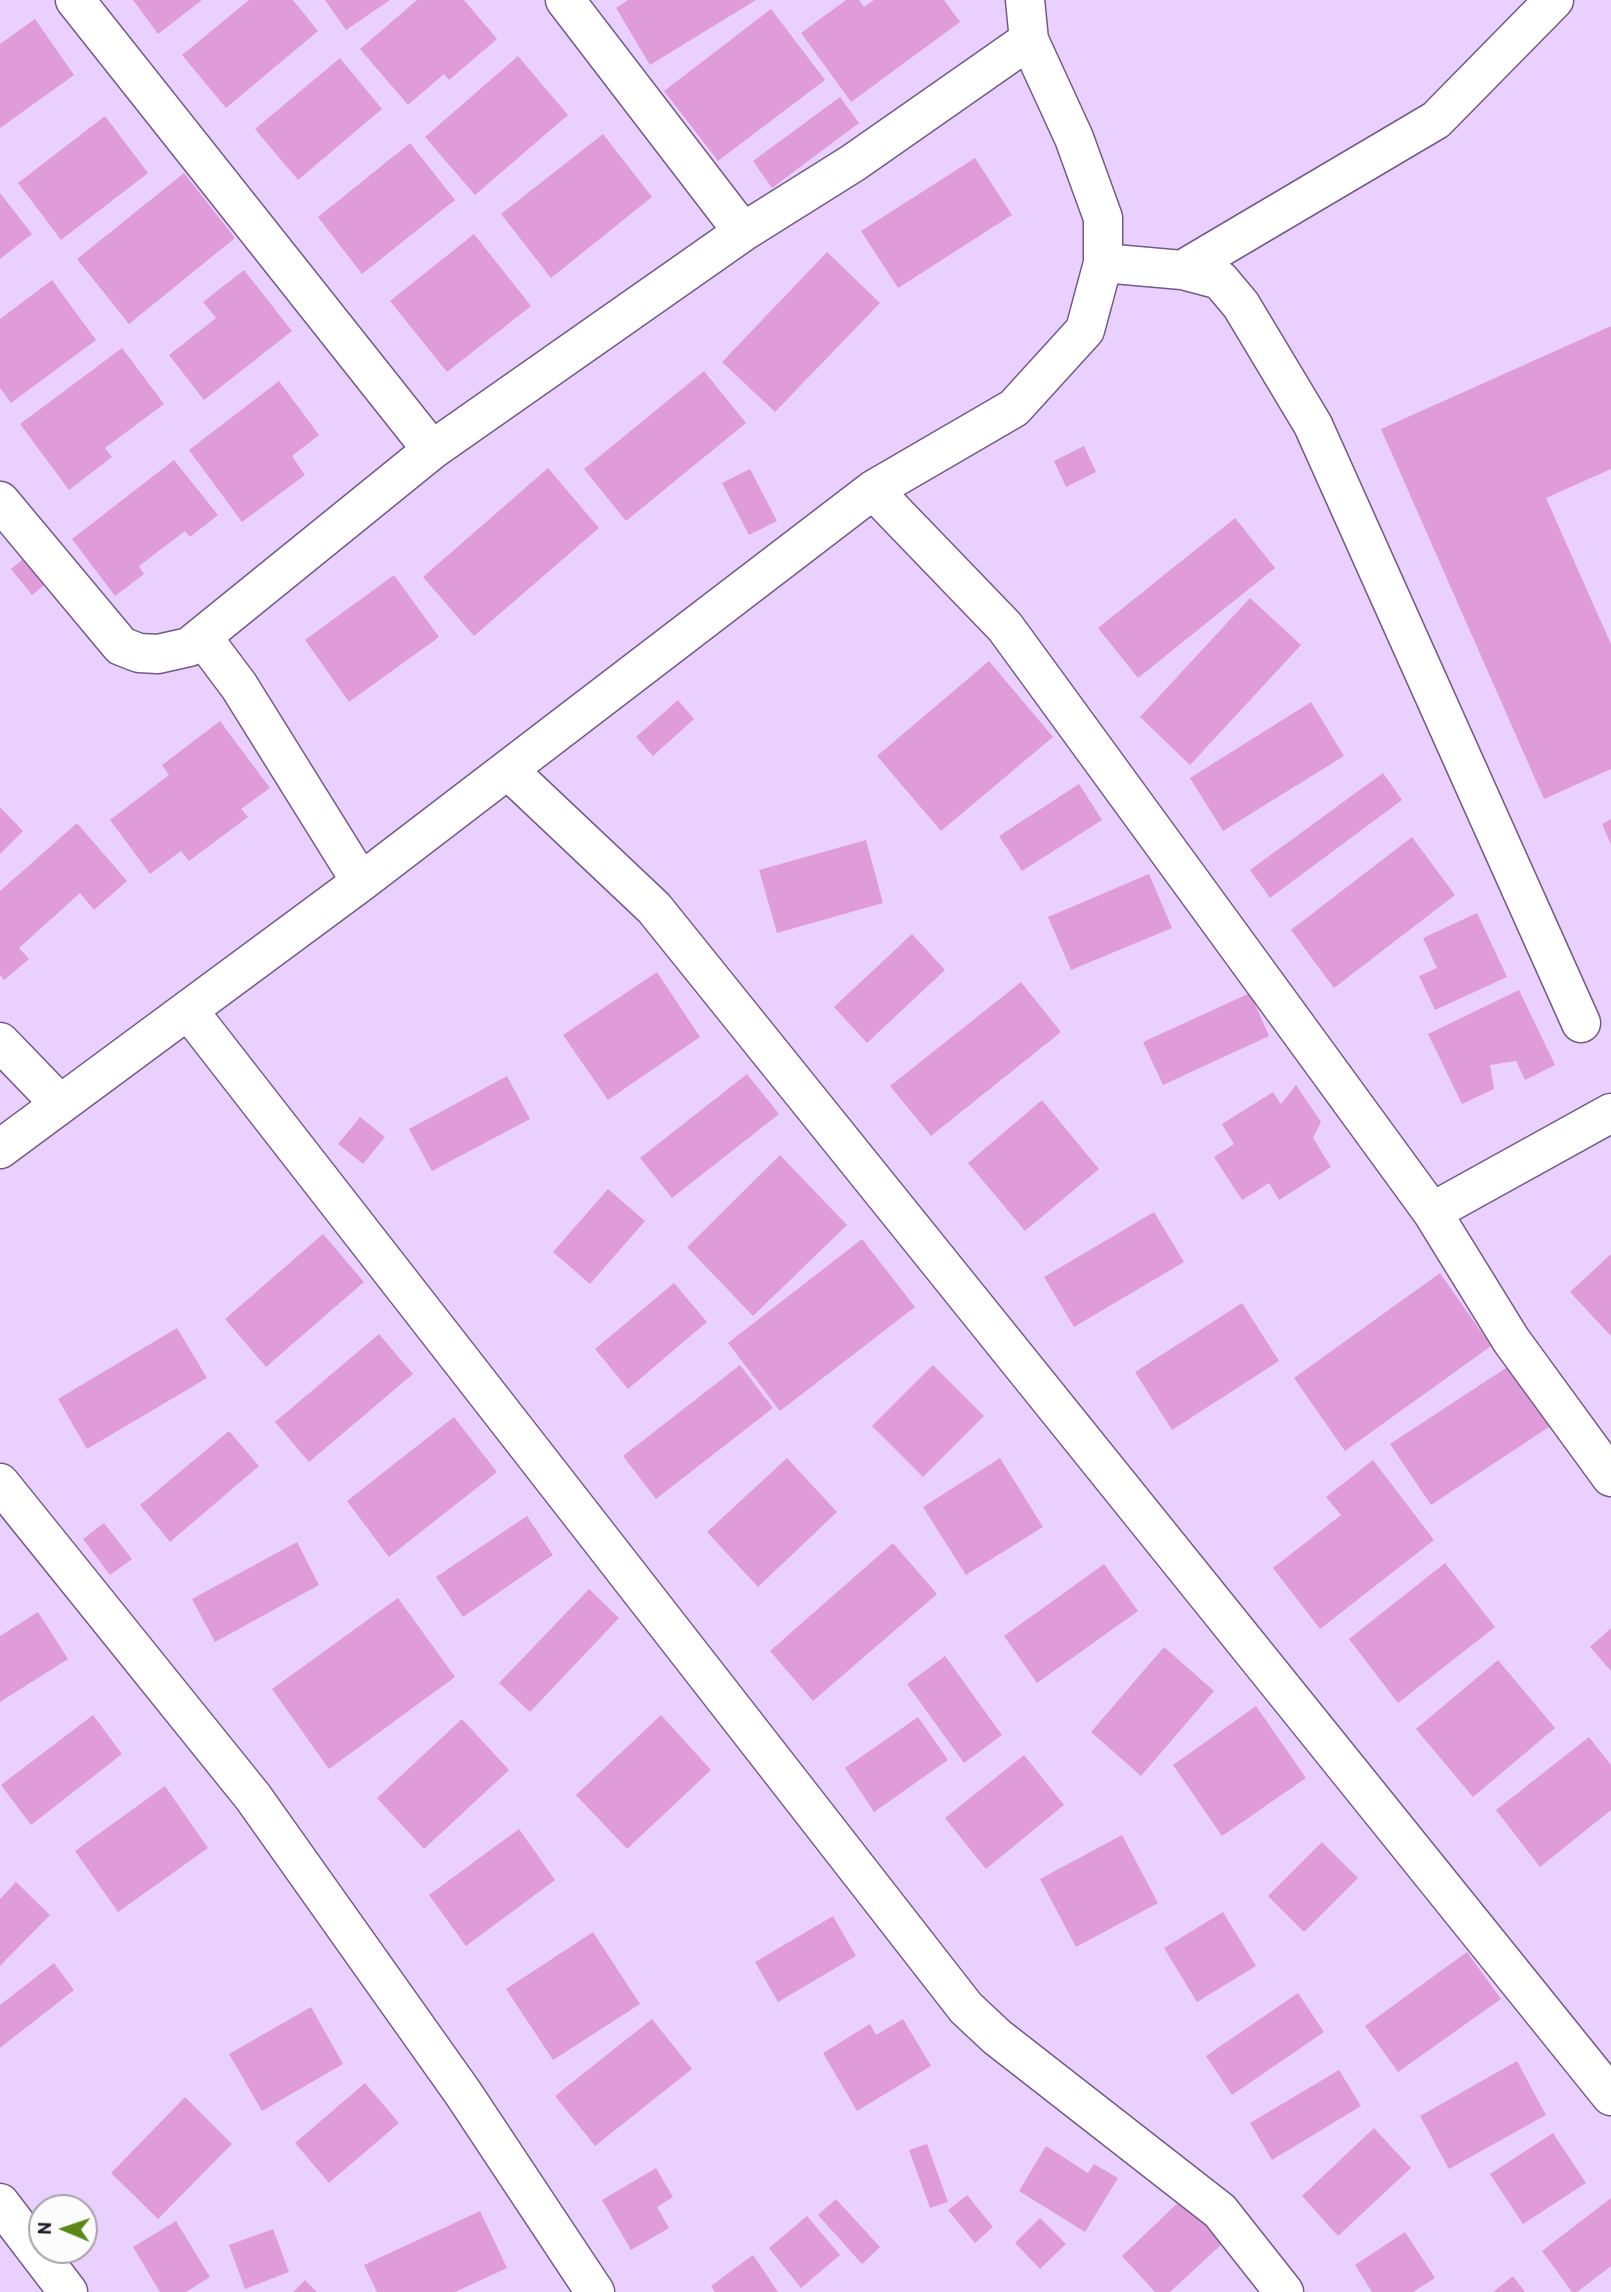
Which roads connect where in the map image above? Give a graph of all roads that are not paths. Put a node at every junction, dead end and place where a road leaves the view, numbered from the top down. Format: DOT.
graph roads {
  1 [pos="75,0"];
  2 [pos="565,0"];
  3 [pos="1026,0"];
  4 [pos="1554,0"];
  5 [pos="1029,40"];
  6 [pos="743,232"];
  7 [pos="1103,263"];
  8 [pos="1182,270"];
  9 [pos="432,450"];
  10 [pos="873,490"];
  11 [pos="0,501"];
  12 [pos="203,638"];
  13 [pos="508,770"];
  14 [pos="361,882"];
  15 [pos="188,1010"];
  16 [pos="1581,1023"];
  17 [pos="0,1042"];
  18 [pos="59,1103"];
  19 [pos="1611,1113"];
  20 [pos="0,1149"];
  21 [pos="1432,1212"];
  22 [pos="1611,1477"];
  23 [pos="0,1483"];
  24 [pos="1611,2096"];
  25 [pos="0,2203"];
  26 [pos="68,2292"];
  27 [pos="595,2292"];
  28 [pos="1284,2292"];
  1 -- 9 [label="street"];
  2 -- 6 [label="street"];
  3 -- 5 [label="street"];
  4 -- 8 [label="street"];
  5 -- 6 [label="street"];
  5 -- 7 [label="street"];
  6 -- 9 [label="street"];
  7 -- 8 [label="street"];
  7 -- 10 [label="street"];
  8 -- 16 [label="street"];
  9 -- 12 [label="street"];
  10 -- 13 [label="street"];
  10 -- 21 [label="street"];
  11 -- 12 [label="street"];
  12 -- 14 [label="street"];
  13 -- 14 [label="street"];
  13 -- 24 [label="street"];
  14 -- 15 [label="street"];
  15 -- 18 [label="street"];
  15 -- 28 [label="street"];
  17 -- 18 [label="street"];
  18 -- 20 [label="street"];
  19 -- 21 [label="street"];
  21 -- 22 [label="street"];
  23 -- 27 [label="street"];
  25 -- 26 [label="street"];
}
